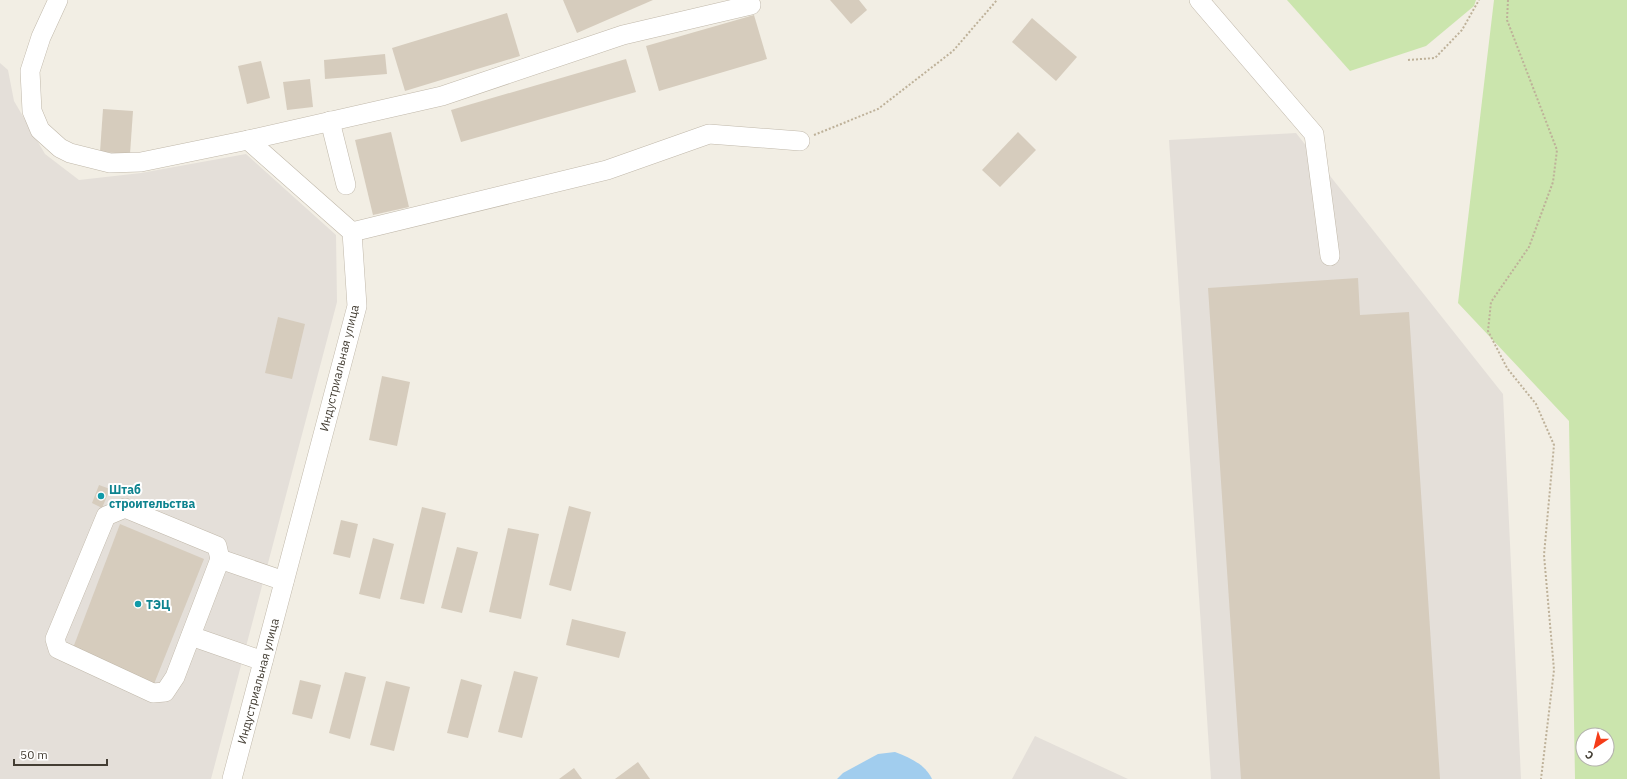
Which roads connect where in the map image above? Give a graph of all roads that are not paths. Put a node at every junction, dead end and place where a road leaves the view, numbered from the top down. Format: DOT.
graph roads {
  1 [pos="58,0"];
  2 [pos="1199,0"];
  3 [pos="751,5"];
  4 [pos="330,121"];
  5 [pos="248,140"];
  6 [pos="800,141"];
  7 [pos="346,185"];
  8 [pos="352,232"];
  9 [pos="1330,256"];
  10 [pos="220,559"];
  11 [pos="284,581"];
  12 [pos="191,636"];
  13 [pos="263,661"];
  14 [pos="232,779"];
  1 -- 5 [label="street"];
  2 -- 9 [label="street"];
  3 -- 4 [label="street"];
  4 -- 5 [label="street"];
  4 -- 7 [label="street"];
  5 -- 8 [label="street"];
  6 -- 8 [label="street"];
  8 -- 11 [label="street, Индустриальная улица"];
  10 -- 11 [label="street"];
  10 -- 12 [label="street"];
  10 -- 12 [label="street"];
  11 -- 13 [label="street, Индустриальная улица"];
  12 -- 13 [label="street"];
  13 -- 14 [label="street, Индустриальная улица"];
}
